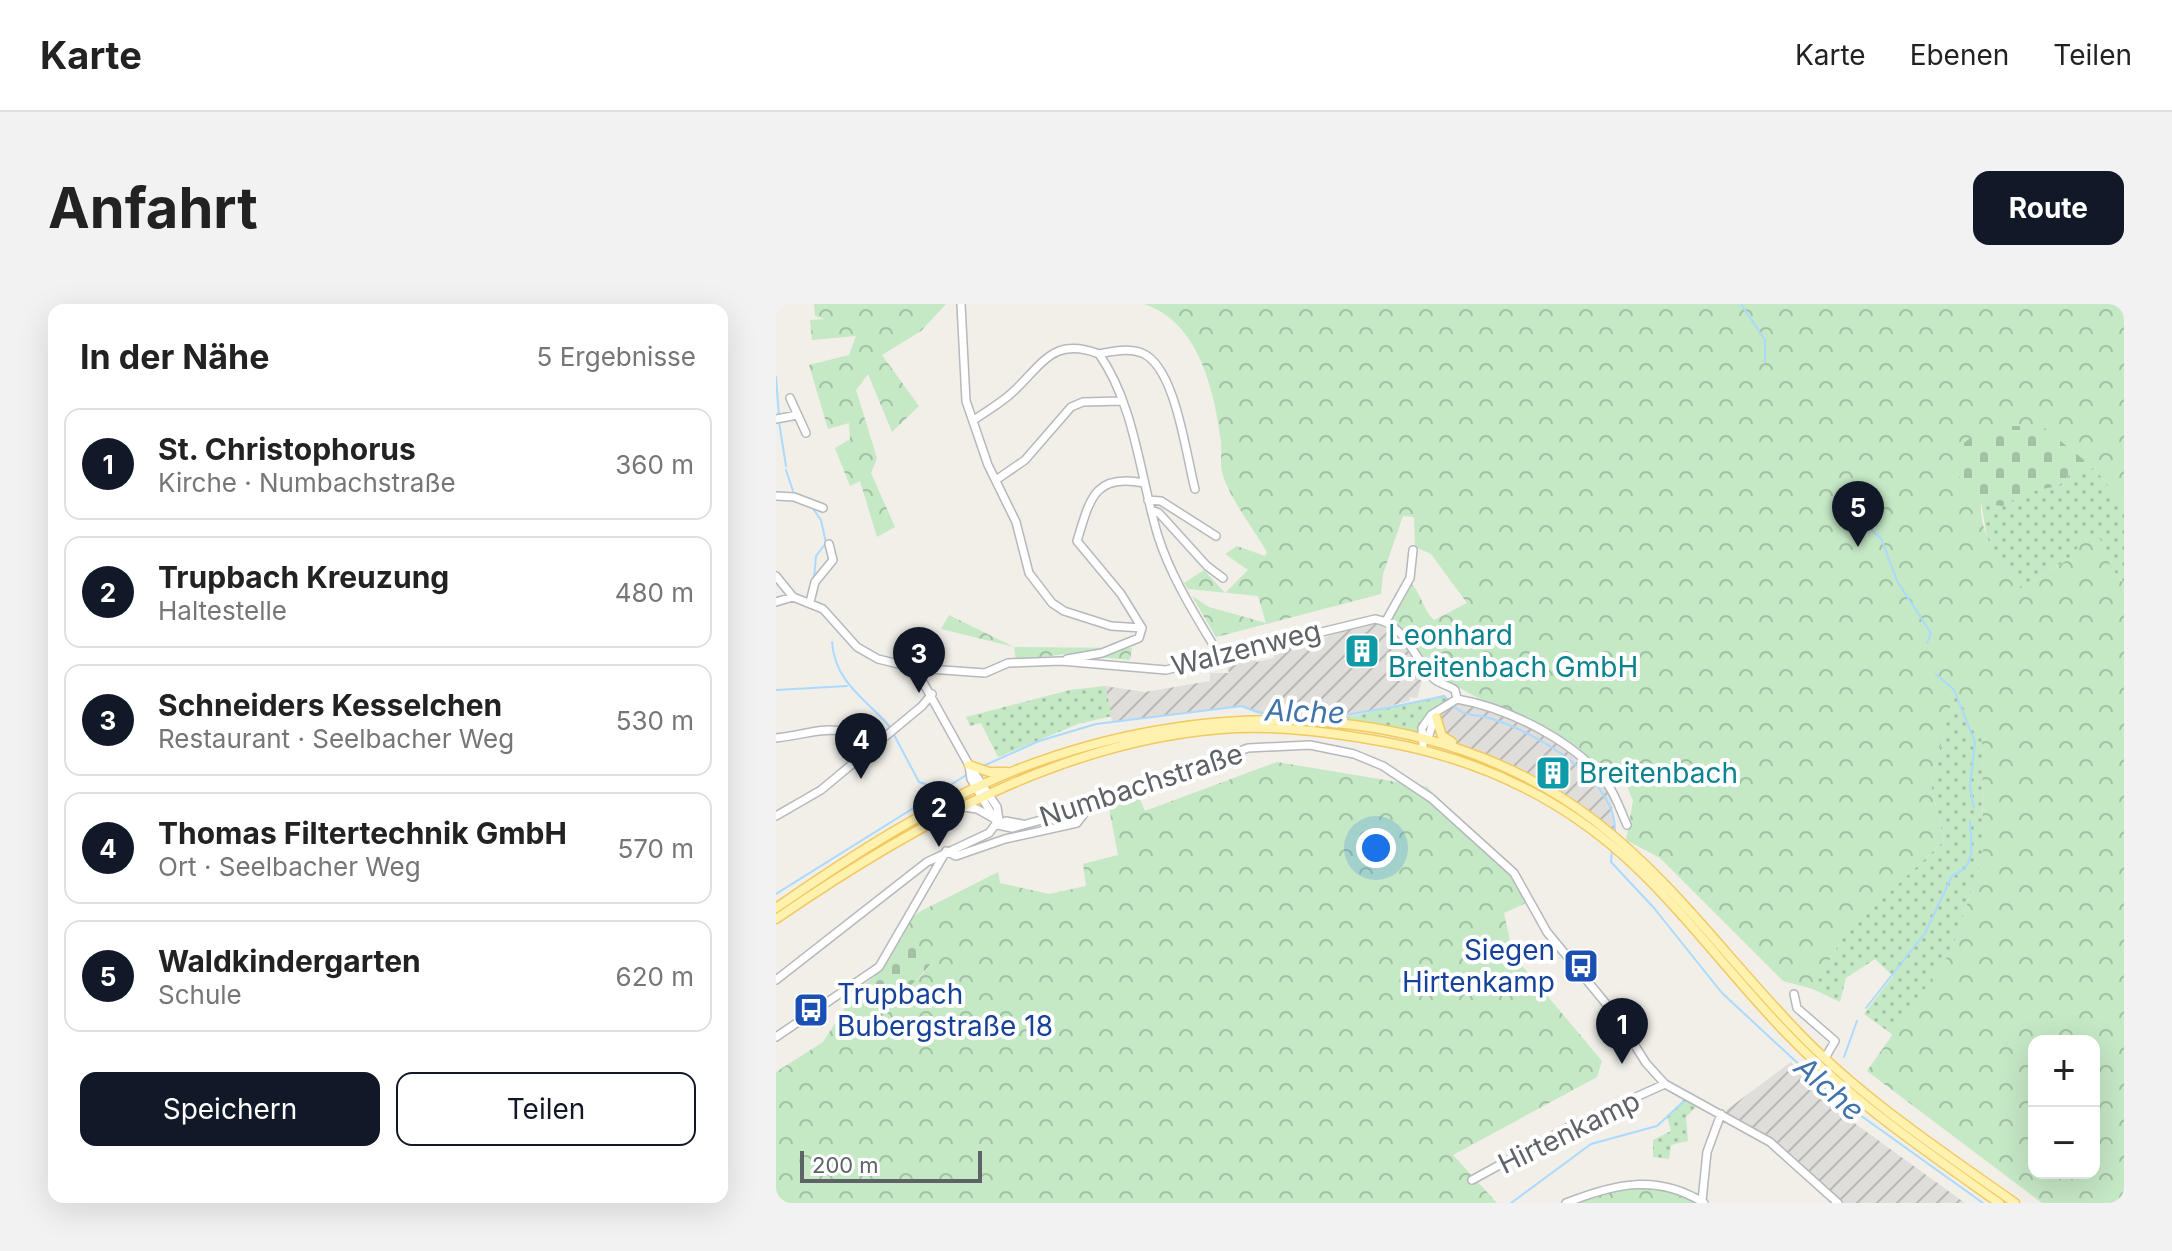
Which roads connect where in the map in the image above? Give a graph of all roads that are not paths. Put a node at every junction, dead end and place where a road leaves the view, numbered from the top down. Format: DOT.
graph roads {
  1 [pos="961,304"];
  2 [pos="1099,354"];
  3 [pos="790,398"];
  4 [pos="1122,401"];
  5 [pos="797,415"];
  6 [pos="779,419"];
  7 [pos="974,420"];
  8 [pos="806,433"];
  9 [pos="996,480"];
  10 [pos="1144,483"];
  11 [pos="1195,489"];
  12 [pos="776,496"];
  13 [pos="1148,500"];
  14 [pos="823,508"];
  15 [pos="1151,510"];
  16 [pos="1216,536"];
  17 [pos="829,544"];
  18 [pos="1413,550"];
  19 [pos="776,576"];
  20 [pos="1223,578"];
  21 [pos="793,597"];
  22 [pos="776,602"];
  23 [pos="810,602"];
  24 [pos="1386,621"];
  25 [pos="1142,628"];
  26 [pos="1221,658"];
  27 [pos="1061,661"];
  28 [pos="915,668"];
  29 [pos="932,694"];
  30 [pos="1457,699"];
  31 [pos="1436,715"];
  32 [pos="776,738"];
  33 [pos="1424,739"];
  34 [pos="874,747"];
  35 [pos="1421,750"];
  36 [pos="1467,750"];
  37 [pos="969,765"];
  38 [pos="1011,772"];
  39 [pos="977,774"];
  40 [pos="980,786"];
  41 [pos="986,796"];
  42 [pos="962,807"];
  43 [pos="1089,807"];
  44 [pos="776,816"];
  45 [pos="995,821"];
  46 [pos="1627,825"];
  47 [pos="1613,842"];
  48 [pos="946,851"];
  49 [pos="776,908"];
  50 [pos="776,919"];
  51 [pos="776,980"];
  52 [pos="1794,994"];
  53 [pos="776,1037"];
  54 [pos="1825,1058"];
  55 [pos="1665,1084"];
  56 [pos="1721,1114"];
  57 [pos="1472,1180"];
  58 [pos="1703,1202"];
  59 [pos="1566,1203"];
  60 [pos="1838,1203"];
  61 [pos="1999,1203"];
  62 [pos="2015,1203"];
  1 -- 7 [label="street"];
  2 -- 4 [label="street"];
  2 -- 7 [label="street"];
  2 -- 11 [label="street"];
  3 -- 5 [label="street"];
  4 -- 9 [label="street"];
  4 -- 10 [label="street"];
  5 -- 6 [label="street"];
  5 -- 8 [label="street"];
  7 -- 9 [label="street"];
  9 -- 25 [label="street"];
  10 -- 13 [label="street"];
  10 -- 25 [label="street"];
  12 -- 14 [label="street"];
  13 -- 15 [label="street"];
  13 -- 16 [label="street"];
  15 -- 20 [label="street"];
  15 -- 26 [label="street"];
  17 -- 23 [label="street"];
  18 -- 24 [label="street"];
  19 -- 21 [label="street"];
  21 -- 22 [label="street"];
  21 -- 23 [label="street"];
  23 -- 28 [label="street, Walzenweg"];
  24 -- 26 [label="street, Walzenweg"];
  24 -- 30 [label="street"];
  25 -- 27 [label="street"];
  26 -- 27 [label="street, Walzenweg"];
  27 -- 28 [label="street, Walzenweg"];
  28 -- 29 [label="street"];
  29 -- 34 [label="street"];
  29 -- 37 [label="street"];
  30 -- 31 [label="street"];
  30 -- 46 [label="street"];
  31 -- 33 [label="street"];
  31 -- 36 [label="main road"];
  32 -- 34 [label="street"];
  33 -- 35 [label="street"];
  33 -- 36 [label="main road"];
  33 -- 38 [label="main road"];
  34 -- 44 [label="street"];
  35 -- 41 [label="main road"];
  35 -- 47 [label="main road"];
  36 -- 47 [label="main road"];
  37 -- 39 [label="main road"];
  38 -- 39 [label="main road"];
  38 -- 40 [label="main road"];
  39 -- 40 [label="street"];
  40 -- 41 [label="street"];
  40 -- 49 [label="main road"];
  41 -- 42 [label="main road"];
  41 -- 45 [label="street"];
  42 -- 45 [label="street"];
  42 -- 50 [label="main road"];
  43 -- 45 [label="street, Numbachstraße"];
  43 -- 48 [label="street"];
  43 -- 55 [label="street, Numbachstraße"];
  45 -- 48 [label="street"];
  47 -- 54 [label="main road"];
  47 -- 61 [label="main road"];
  48 -- 51 [label="street"];
  48 -- 53 [label="street"];
  52 -- 54 [label="street"];
  54 -- 62 [label="main road"];
  55 -- 56 [label="street, Numbachstraße"];
  55 -- 57 [label="street, Hirtenkamp"];
  56 -- 58 [label="street"];
  56 -- 60 [label="street, Numbachstraße"];
  58 -- 59 [label="street"];
}
